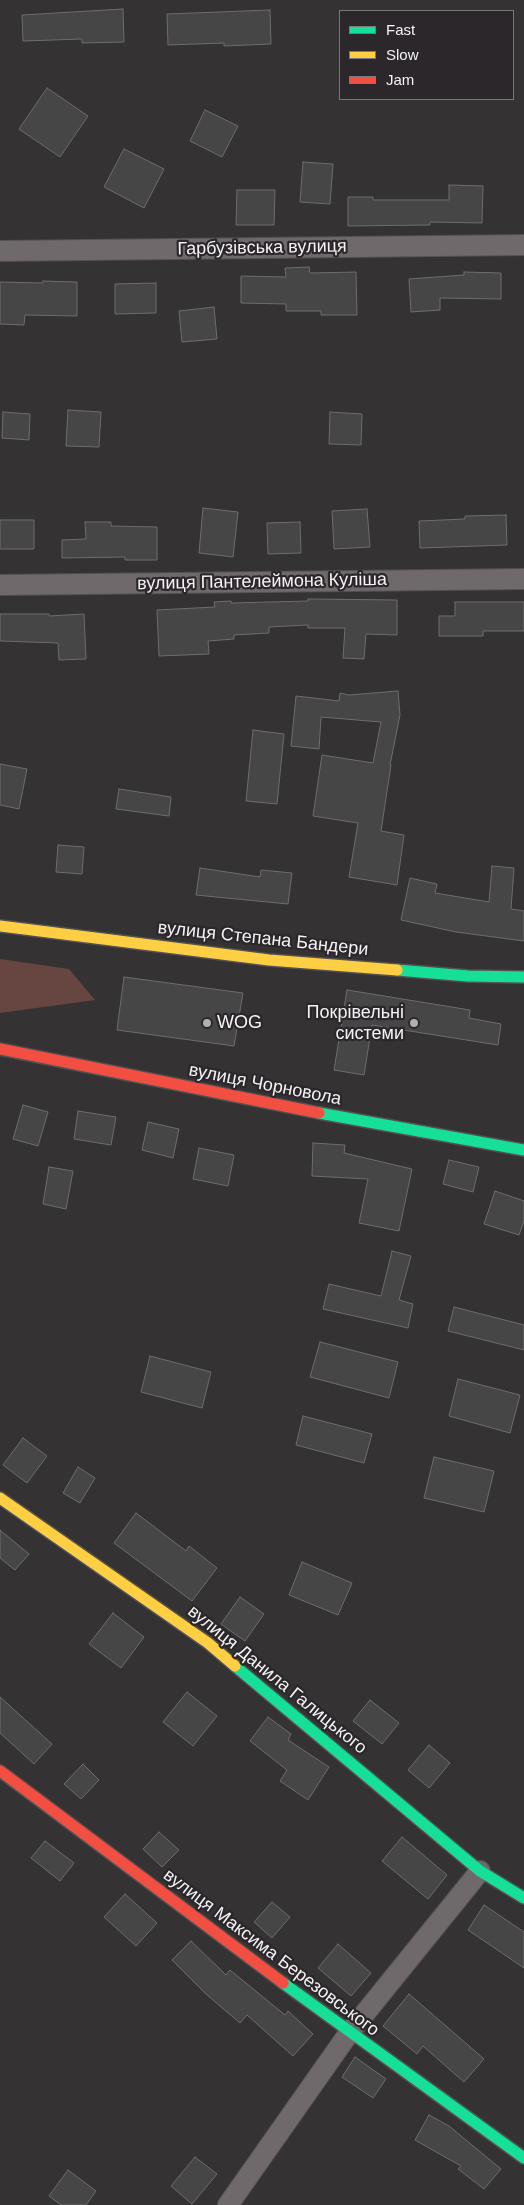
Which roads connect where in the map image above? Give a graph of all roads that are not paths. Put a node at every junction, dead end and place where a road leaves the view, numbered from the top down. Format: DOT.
graph roads {
  1 [pos="524,245"];
  2 [pos="0,251"];
  3 [pos="524,579"];
  4 [pos="0,585"];
  5 [pos="0,926"];
  6 [pos="524,977"];
  7 [pos="0,1049"];
  8 [pos="524,1150"];
  9 [pos="0,1498"];
  10 [pos="0,1772"];
  11 [pos="480,1872"];
  12 [pos="524,1898"];
  13 [pos="349,2033"];
  14 [pos="524,2158"];
  15 [pos="228,2205"];
  1 -- 2 [label="street, Гарбузівська вулиця"];
  3 -- 4 [label="street, вулиця Пантелеймона Куліша"];
  5 -- 6 [label="street, вулиця Степана Бандери"];
  7 -- 8 [label="street, вулиця Чорновола"];
  9 -- 11 [label="street, вулиця Данила Галицького"];
  10 -- 13 [label="street, вулиця Максима Березовського"];
  11 -- 12 [label="street, вулиця Данила Галицького"];
  11 -- 13 [label="street"];
  13 -- 14 [label="street, вулиця Максима Березовського"];
  13 -- 15 [label="street"];
}
